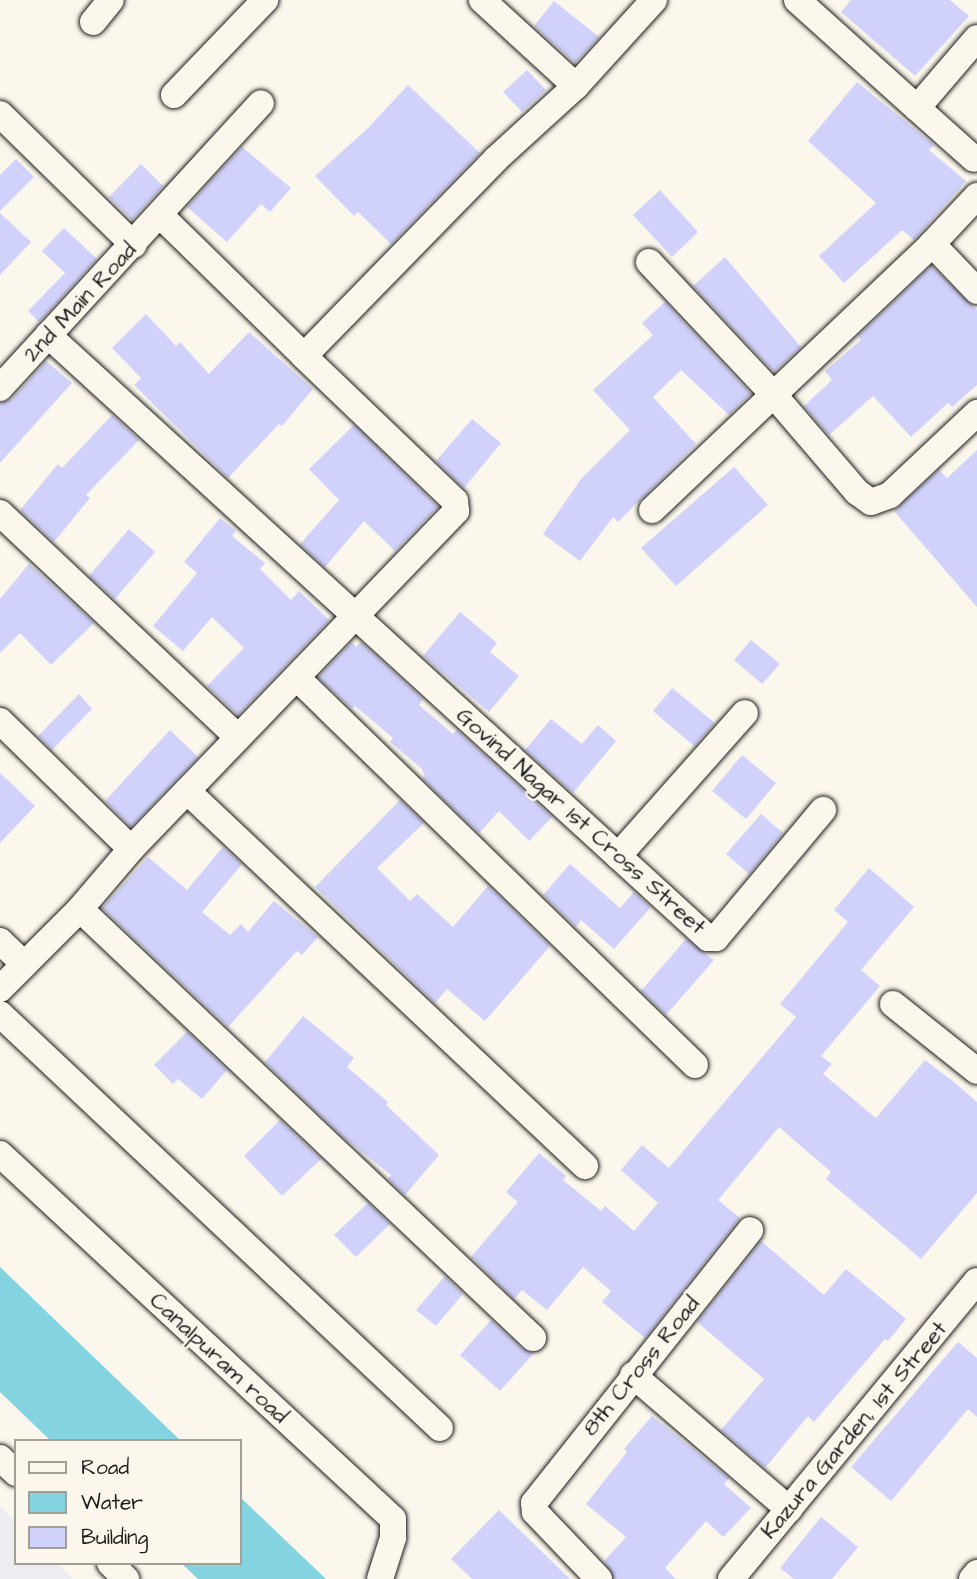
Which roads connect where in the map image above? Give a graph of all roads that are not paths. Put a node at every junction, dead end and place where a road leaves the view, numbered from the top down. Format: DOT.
graph roads {
  1 [pos="111,0"];
  2 [pos="265,0"];
  3 [pos="482,0"];
  4 [pos="654,0"];
  5 [pos="797,0"];
  6 [pos="93,22"];
  7 [pos="977,38"];
  8 [pos="576,86"];
  9 [pos="174,94"];
  10 [pos="261,103"];
  11 [pos="917,108"];
  12 [pos="0,114"];
  13 [pos="974,159"];
  14 [pos="977,196"];
  15 [pos="160,215"];
  16 [pos="932,244"];
  17 [pos="134,245"];
  18 [pos="649,262"];
  19 [pos="977,291"];
  20 [pos="48,335"];
  21 [pos="304,356"];
  22 [pos="0,388"];
  23 [pos="773,394"];
  24 [pos="977,413"];
  25 [pos="652,510"];
  26 [pos="0,513"];
  27 [pos="355,614"];
  28 [pos="297,678"];
  29 [pos="745,713"];
  30 [pos="0,721"];
  31 [pos="238,737"];
  32 [pos="187,791"];
  33 [pos="823,810"];
  34 [pos="131,849"];
  35 [pos="618,856"];
  36 [pos="80,909"];
  37 [pos="0,941"];
  38 [pos="24,964"];
  39 [pos="0,989"];
  40 [pos="893,1004"];
  41 [pos="0,1014"];
  42 [pos="695,1065"];
  43 [pos="977,1071"];
  44 [pos="0,1154"];
  45 [pos="585,1166"];
  46 [pos="750,1230"];
  47 [pos="977,1281"];
  48 [pos="533,1338"];
  49 [pos="633,1375"];
  50 [pos="440,1428"];
  51 [pos="0,1458"];
  52 [pos="14,1471"];
  53 [pos="789,1509"];
  54 [pos="112,1565"];
  55 [pos="977,1573"];
  56 [pos="126,1579"];
  57 [pos="380,1579"];
  58 [pos="599,1579"];
  59 [pos="732,1579"];
  60 [pos="972,1579"];
  1 -- 6 [label="street"];
  2 -- 9 [label="street"];
  3 -- 8 [label="street"];
  4 -- 8 [label="street"];
  5 -- 11 [label="street"];
  7 -- 11 [label="street"];
  8 -- 21 [label="street"];
  10 -- 15 [label="street, 2nd Main Road"];
  11 -- 13 [label="street"];
  12 -- 17 [label="street"];
  14 -- 16 [label="street"];
  15 -- 17 [label="street, 2nd Main Road"];
  15 -- 21 [label="street"];
  16 -- 19 [label="street"];
  16 -- 23 [label="street"];
  17 -- 20 [label="street, 2nd Main Road"];
  18 -- 23 [label="street"];
  20 -- 22 [label="street, 2nd Main Road"];
  20 -- 27 [label="street, Govind Nagar 1st Cross Street"];
  21 -- 27 [label="street"];
  23 -- 24 [label="street"];
  23 -- 25 [label="street"];
  26 -- 31 [label="street"];
  27 -- 28 [label="street"];
  27 -- 35 [label="street, Govind Nagar 1st Cross Street"];
  28 -- 31 [label="street"];
  28 -- 42 [label="street"];
  29 -- 35 [label="street"];
  30 -- 34 [label="street"];
  31 -- 32 [label="street"];
  32 -- 34 [label="street"];
  32 -- 45 [label="street"];
  33 -- 35 [label="street, Govind Nagar 1st Cross Street"];
  34 -- 36 [label="street"];
  36 -- 38 [label="street"];
  36 -- 48 [label="street"];
  37 -- 38 [label="street"];
  38 -- 39 [label="street"];
  40 -- 43 [label="street"];
  41 -- 50 [label="street"];
  44 -- 57 [label="street, Canalpuram road"];
  46 -- 49 [label="street, 8th Cross Road"];
  47 -- 53 [label="street, Kazura Garden, 1st Street"];
  49 -- 53 [label="street"];
  49 -- 58 [label="street, 8th Cross Road"];
  51 -- 52 [label="street"];
  53 -- 59 [label="street, Kazura Garden, 1st Street"];
  54 -- 56 [label="street"];
  55 -- 60 [label="street"];
}
